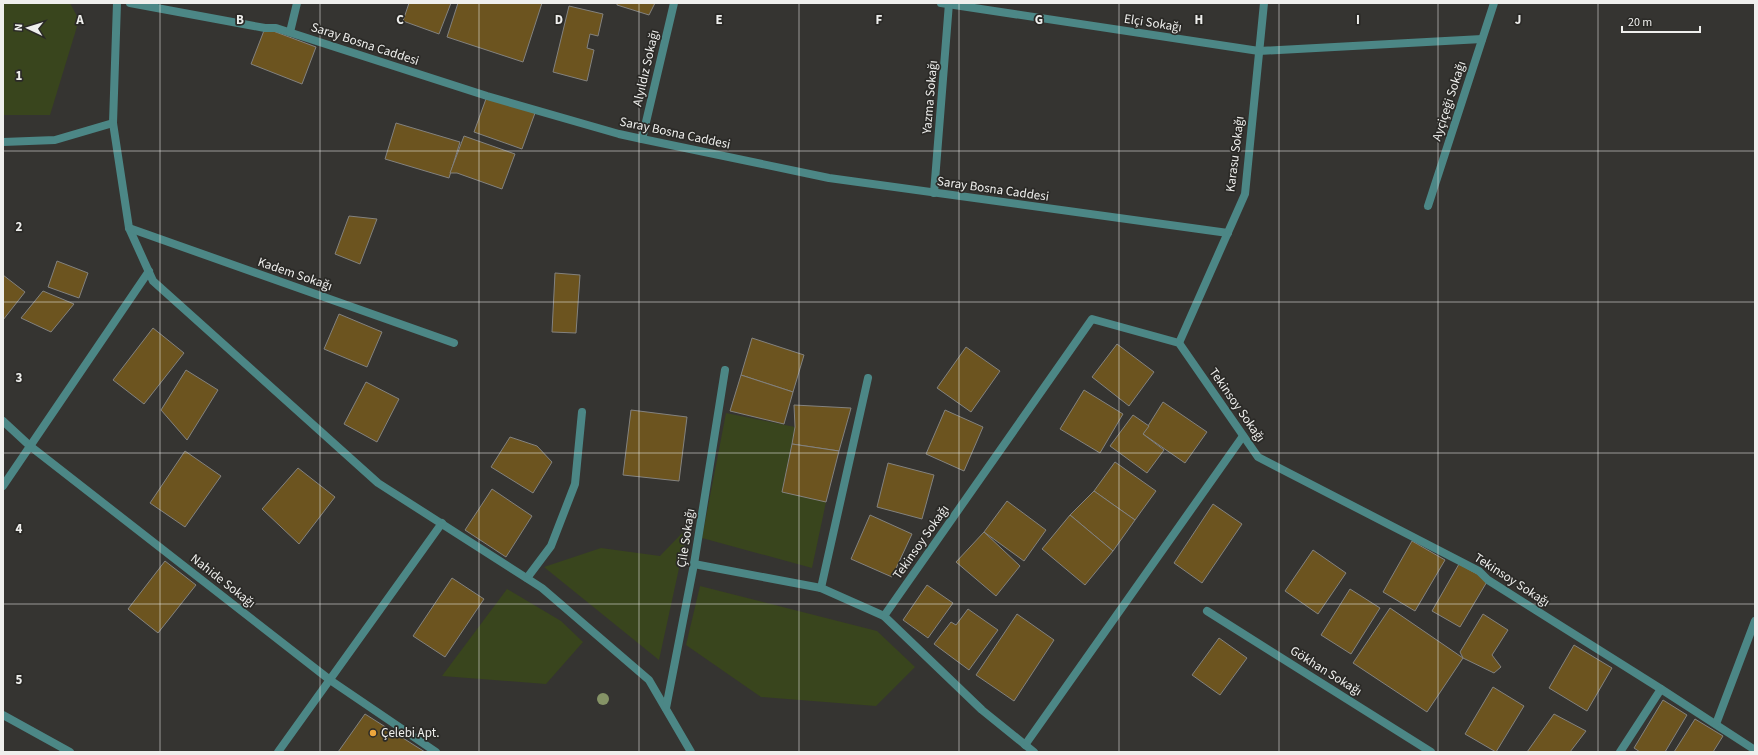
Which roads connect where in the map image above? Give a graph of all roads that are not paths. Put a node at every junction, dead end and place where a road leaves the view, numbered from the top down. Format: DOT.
graph roads {
  1 [pos="117,3"];
  2 [pos="130,3"];
  3 [pos="297,3"];
  4 [pos="674,3"];
  5 [pos="947,3"];
  6 [pos="1264,3"];
  7 [pos="1494,3"];
  8 [pos="290,32"];
  9 [pos="1482,39"];
  10 [pos="1258,51"];
  11 [pos="113,123"];
  12 [pos="642,139"];
  13 [pos="3,142"];
  14 [pos="934,193"];
  15 [pos="1428,206"];
  16 [pos="129,228"];
  17 [pos="1228,233"];
  18 [pos="149,271"];
  19 [pos="1179,342"];
  20 [pos="454,343"];
  21 [pos="725,370"];
  22 [pos="868,378"];
  23 [pos="582,412"];
  24 [pos="3,421"];
  25 [pos="1243,436"];
  26 [pos="30,446"];
  27 [pos="3,486"];
  28 [pos="442,523"];
  29 [pos="694,564"];
  30 [pos="527,578"];
  31 [pos="822,588"];
  32 [pos="1207,611"];
  33 [pos="884,616"];
  34 [pos="1755,622"];
  35 [pos="330,680"];
  36 [pos="1661,689"];
  37 [pos="666,708"];
  38 [pos="3,715"];
  39 [pos="1716,724"];
  40 [pos="1025,745"];
  41 [pos="1755,750"];
  42 [pos="70,752"];
  43 [pos="278,752"];
  44 [pos="436,752"];
  45 [pos="691,752"];
  46 [pos="1034,752"];
  47 [pos="1431,752"];
  48 [pos="1620,752"];
  1 -- 11 [label="street"];
  2 -- 8 [label="street, Saray Bosna Caddesi"];
  3 -- 8 [label="street"];
  4 -- 12 [label="street, Alyıldız Sokağı"];
  5 -- 10 [label="street, Elçi Sokağı"];
  5 -- 14 [label="street, Yazma Sokağı"];
  6 -- 10 [label="street, Karasu Sokağı"];
  7 -- 9 [label="street, Ayçiçeği Sokağı"];
  8 -- 12 [label="street, Saray Bosna Caddesi"];
  9 -- 10 [label="street, Elçi Sokağı"];
  9 -- 15 [label="street, Ayçiçeği Sokağı"];
  10 -- 17 [label="street, Karasu Sokağı"];
  11 -- 13 [label="street"];
  11 -- 16 [label="street"];
  12 -- 14 [label="street, Saray Bosna Caddesi"];
  14 -- 17 [label="street, Saray Bosna Caddesi"];
  16 -- 18 [label="street"];
  16 -- 20 [label="street, Kadem Sokağı"];
  17 -- 19 [label="street, Karasu Sokağı"];
  18 -- 26 [label="street"];
  18 -- 28 [label="street"];
  19 -- 25 [label="street, Tekinsoy Sokağı"];
  19 -- 33 [label="street, Tekinsoy Sokağı"];
  21 -- 29 [label="street, Çile Sokağı"];
  22 -- 31 [label="street"];
  23 -- 30 [label="street"];
  24 -- 26 [label="street, Nahide Sokağı"];
  25 -- 36 [label="street, Tekinsoy Sokağı"];
  25 -- 40 [label="street"];
  26 -- 27 [label="street"];
  26 -- 35 [label="street, Nahide Sokağı"];
  28 -- 30 [label="street"];
  28 -- 35 [label="street"];
  29 -- 31 [label="street"];
  29 -- 37 [label="street, Çile Sokağı"];
  30 -- 37 [label="street"];
  31 -- 33 [label="street"];
  32 -- 47 [label="street, Gökhan Sokağı"];
  33 -- 40 [label="street"];
  34 -- 39 [label="street"];
  35 -- 43 [label="street"];
  35 -- 44 [label="street, Nahide Sokağı"];
  36 -- 39 [label="street, Tekinsoy Sokağı"];
  36 -- 48 [label="street"];
  37 -- 45 [label="street"];
  38 -- 42 [label="street"];
  39 -- 41 [label="street, Tekinsoy Sokağı"];
  40 -- 46 [label="street"];
}
